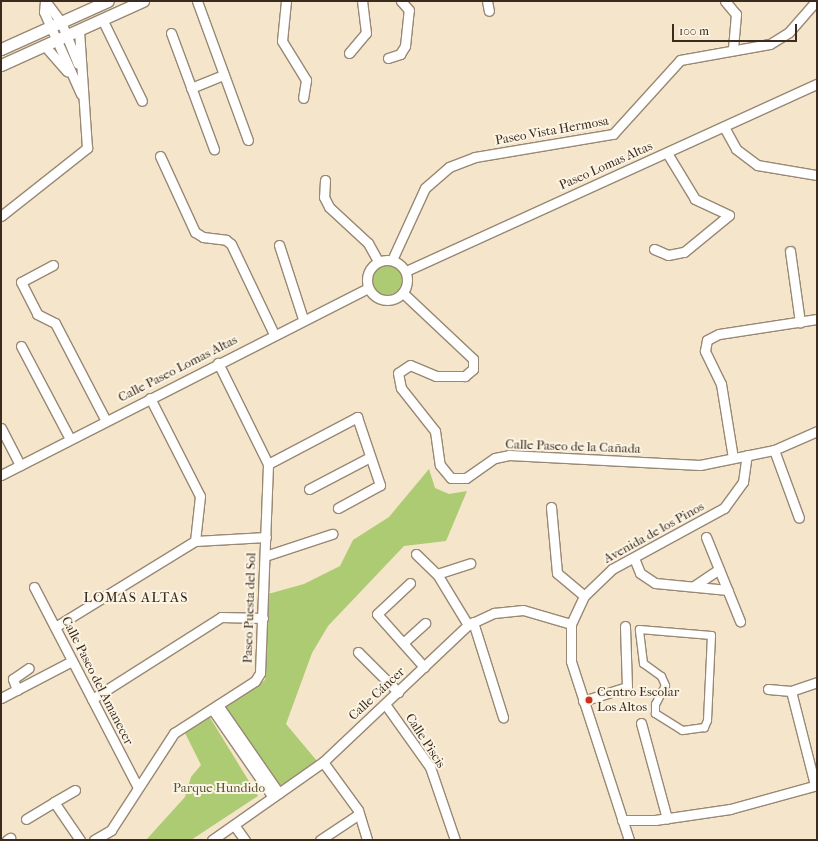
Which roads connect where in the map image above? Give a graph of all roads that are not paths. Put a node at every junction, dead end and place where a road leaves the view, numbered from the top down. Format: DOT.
graph roads {
  1 [pos="108,1"];
  2 [pos="143,1"];
  3 [pos="197,1"];
  4 [pos="286,1"];
  5 [pos="362,1"];
  6 [pos="401,1"];
  7 [pos="487,1"];
  8 [pos="724,1"];
  9 [pos="816,1"];
  10 [pos="45,2"];
  11 [pos="489,12"];
  12 [pos="102,19"];
  13 [pos="61,22"];
  14 [pos="50,27"];
  15 [pos="79,30"];
  16 [pos="171,32"];
  17 [pos="66,35"];
  18 [pos="56,40"];
  19 [pos="44,46"];
  20 [pos="1,49"];
  21 [pos="733,49"];
  22 [pos="349,53"];
  23 [pos="388,58"];
  24 [pos="1,65"];
  25 [pos="81,70"];
  26 [pos="224,75"];
  27 [pos="73,77"];
  28 [pos="817,84"];
  29 [pos="192,88"];
  30 [pos="303,98"];
  31 [pos="83,99"];
  32 [pos="142,102"];
  33 [pos="724,127"];
  34 [pos="248,140"];
  35 [pos="214,149"];
  36 [pos="666,153"];
  37 [pos="160,156"];
  38 [pos="817,175"];
  39 [pos="325,180"];
  40 [pos="1,216"];
  41 [pos="279,245"];
  42 [pos="654,249"];
  43 [pos="790,251"];
  44 [pos="392,260"];
  45 [pos="378,261"];
  46 [pos="53,265"];
  47 [pos="406,271"];
  48 [pos="368,288"];
  49 [pos="403,293"];
  50 [pos="303,319"];
  51 [pos="817,319"];
  52 [pos="800,322"];
  53 [pos="274,334"];
  54 [pos="21,346"];
  55 [pos="218,363"];
  56 [pos="150,398"];
  57 [pos="106,421"];
  58 [pos="1,428"];
  59 [pos="817,430"];
  60 [pos="70,439"];
  61 [pos="774,450"];
  62 [pos="747,455"];
  63 [pos="370,457"];
  64 [pos="733,458"];
  65 [pos="268,464"];
  66 [pos="20,465"];
  67 [pos="1,475"];
  68 [pos="309,490"];
  69 [pos="551,507"];
  70 [pos="338,508"];
  71 [pos="799,518"];
  72 [pos="332,534"];
  73 [pos="266,537"];
  74 [pos="706,537"];
  75 [pos="195,541"];
  76 [pos="416,554"];
  77 [pos="265,556"];
  78 [pos="634,558"];
  79 [pos="470,563"];
  80 [pos="720,569"];
  81 [pos="437,574"];
  82 [pos="410,583"];
  83 [pos="694,586"];
  84 [pos="34,587"];
  85 [pos="728,590"];
  86 [pos="584,596"];
  87 [pos="263,618"];
  88 [pos="740,621"];
  89 [pos="425,623"];
  90 [pos="471,624"];
  91 [pos="571,624"];
  92 [pos="625,626"];
  93 [pos="55,627"];
  94 [pos="639,629"];
  95 [pos="403,643"];
  96 [pos="358,652"];
  97 [pos="72,661"];
  98 [pos="424,667"];
  99 [pos="29,668"];
  100 [pos="817,682"];
  101 [pos="17,690"];
  102 [pos="768,690"];
  103 [pos="791,691"];
  104 [pos="398,692"];
  105 [pos="1,698"];
  106 [pos="92,699"];
  107 [pos="583,701"];
  108 [pos="385,704"];
  109 [pos="215,707"];
  110 [pos="503,717"];
  111 [pos="641,723"];
  112 [pos="323,762"];
  113 [pos="816,785"];
  114 [pos="138,788"];
  115 [pos="75,790"];
  116 [pos="276,795"];
  117 [pos="54,802"];
  118 [pos="359,814"];
  119 [pos="26,819"];
  120 [pos="667,819"];
  121 [pos="622,820"];
  122 [pos="234,825"];
  123 [pos="80,840"];
  124 [pos="94,840"];
  125 [pos="212,840"];
  126 [pos="245,840"];
  127 [pos="320,840"];
  128 [pos="367,840"];
  129 [pos="455,840"];
  130 [pos="629,840"];
  1 -- 13 [label="street"];
  2 -- 12 [label="street"];
  3 -- 26 [label="street"];
  4 -- 30 [label="street"];
  5 -- 22 [label="street"];
  6 -- 23 [label="street"];
  7 -- 11 [label="street"];
  8 -- 21 [label="street"];
  9 -- 21 [label="street, Paseo Vista Hermosa"];
  10 -- 13 [label="street"];
  10 -- 14 [label="street"];
  12 -- 15 [label="street"];
  12 -- 32 [label="street"];
  13 -- 14 [label="street"];
  13 -- 17 [label="street"];
  14 -- 18 [label="street"];
  14 -- 20 [label="street"];
  15 -- 17 [label="street"];
  15 -- 25 [label="street"];
  16 -- 29 [label="street"];
  17 -- 18 [label="street"];
  17 -- 25 [label="street"];
  18 -- 19 [label="street"];
  18 -- 27 [label="street"];
  19 -- 24 [label="street"];
  19 -- 27 [label="street"];
  21 -- 44 [label="street, Paseo Vista Hermosa"];
  25 -- 31 [label="street"];
  26 -- 29 [label="street"];
  26 -- 34 [label="street"];
  27 -- 31 [label="street"];
  28 -- 33 [label="street, Paseo Lomas Altas"];
  29 -- 35 [label="street"];
  31 -- 40 [label="street"];
  33 -- 36 [label="street, Paseo Lomas Altas"];
  33 -- 38 [label="street"];
  36 -- 42 [label="street"];
  36 -- 47 [label="street, Paseo Lomas Altas"];
  37 -- 53 [label="street"];
  39 -- 45 [label="street"];
  41 -- 50 [label="street"];
  43 -- 52 [label="street"];
  44 -- 45 [label="street"];
  44 -- 47 [label="street"];
  45 -- 48 [label="street"];
  46 -- 57 [label="street"];
  47 -- 49 [label="street"];
  48 -- 49 [label="street"];
  48 -- 50 [label="street, Calle Paseo Lomas Altas"];
  49 -- 64 [label="street, Calle Paseo de la Cañada"];
  50 -- 53 [label="street, Calle Paseo Lomas Altas"];
  51 -- 52 [label="street"];
  52 -- 64 [label="street"];
  53 -- 55 [label="street, Calle Paseo Lomas Altas"];
  54 -- 60 [label="street"];
  55 -- 56 [label="street, Calle Paseo Lomas Altas"];
  55 -- 65 [label="street, Paseo Puesta del Sol"];
  56 -- 57 [label="street, Calle Paseo Lomas Altas"];
  56 -- 75 [label="street"];
  57 -- 60 [label="street, Calle Paseo Lomas Altas"];
  58 -- 66 [label="street"];
  59 -- 61 [label="street, Calle Paseo de la Cañada"];
  60 -- 66 [label="street, Calle Paseo Lomas Altas"];
  61 -- 62 [label="street, Calle Paseo de la Cañada"];
  61 -- 71 [label="street"];
  62 -- 64 [label="street, Calle Paseo de la Cañada"];
  62 -- 78 [label="street, Avenida de los Pinos"];
  63 -- 65 [label="street"];
  63 -- 68 [label="street"];
  63 -- 70 [label="street"];
  65 -- 73 [label="street, Paseo Puesta del Sol"];
  66 -- 67 [label="street, Calle Paseo Lomas Altas"];
  69 -- 86 [label="street"];
  72 -- 77 [label="street"];
  73 -- 75 [label="street"];
  73 -- 77 [label="street, Paseo Puesta del Sol"];
  74 -- 80 [label="street"];
  75 -- 93 [label="street"];
  76 -- 81 [label="street"];
  77 -- 87 [label="street, Paseo Puesta del Sol"];
  78 -- 83 [label="street"];
  78 -- 86 [label="street, Avenida de los Pinos"];
  79 -- 81 [label="street"];
  80 -- 83 [label="street"];
  80 -- 85 [label="street"];
  81 -- 90 [label="street"];
  82 -- 95 [label="street"];
  83 -- 85 [label="street"];
  84 -- 93 [label="street, Calle Paseo del Amanecer"];
  85 -- 88 [label="street"];
  86 -- 91 [label="street, Avenida de los Pinos"];
  87 -- 106 [label="street"];
  87 -- 109 [label="street, Paseo Puesta del Sol"];
  89 -- 95 [label="street"];
  90 -- 91 [label="street, Calle Cáncer"];
  90 -- 98 [label="street, Calle Cáncer"];
  90 -- 110 [label="street"];
  91 -- 107 [label="street, Avenida de los Pinos"];
  92 -- 107 [label="street"];
  93 -- 97 [label="street, Calle Paseo del Amanecer"];
  94 -- 94 [label="street"];
  95 -- 98 [label="street"];
  96 -- 104 [label="street"];
  97 -- 101 [label="street"];
  97 -- 106 [label="street, Calle Paseo del Amanecer"];
  98 -- 104 [label="street, Calle Cáncer"];
  99 -- 101 [label="street"];
  100 -- 103 [label="street"];
  101 -- 105 [label="street"];
  102 -- 103 [label="street"];
  103 -- 113 [label="street"];
  104 -- 108 [label="street, Calle Cáncer"];
  106 -- 114 [label="street, Calle Paseo del Amanecer"];
  107 -- 121 [label="street, Avenida de los Pinos"];
  108 -- 112 [label="street, Calle Cáncer"];
  108 -- 129 [label="street, Calle Piscis"];
  109 -- 114 [label="street, Paseo Puesta del Sol"];
  109 -- 116 [label="street"];
  111 -- 120 [label="street"];
  112 -- 116 [label="street, Calle Cáncer"];
  112 -- 118 [label="street"];
  113 -- 120 [label="street"];
  114 -- 124 [label="street, Paseo Puesta del Sol"];
  115 -- 117 [label="street"];
  116 -- 122 [label="street, Calle Cáncer"];
  117 -- 119 [label="street"];
  117 -- 123 [label="street"];
  118 -- 127 [label="street"];
  118 -- 128 [label="street"];
  120 -- 121 [label="street"];
  121 -- 130 [label="street, Avenida de los Pinos"];
  122 -- 125 [label="street, Calle Cáncer"];
  122 -- 126 [label="street"];
}
